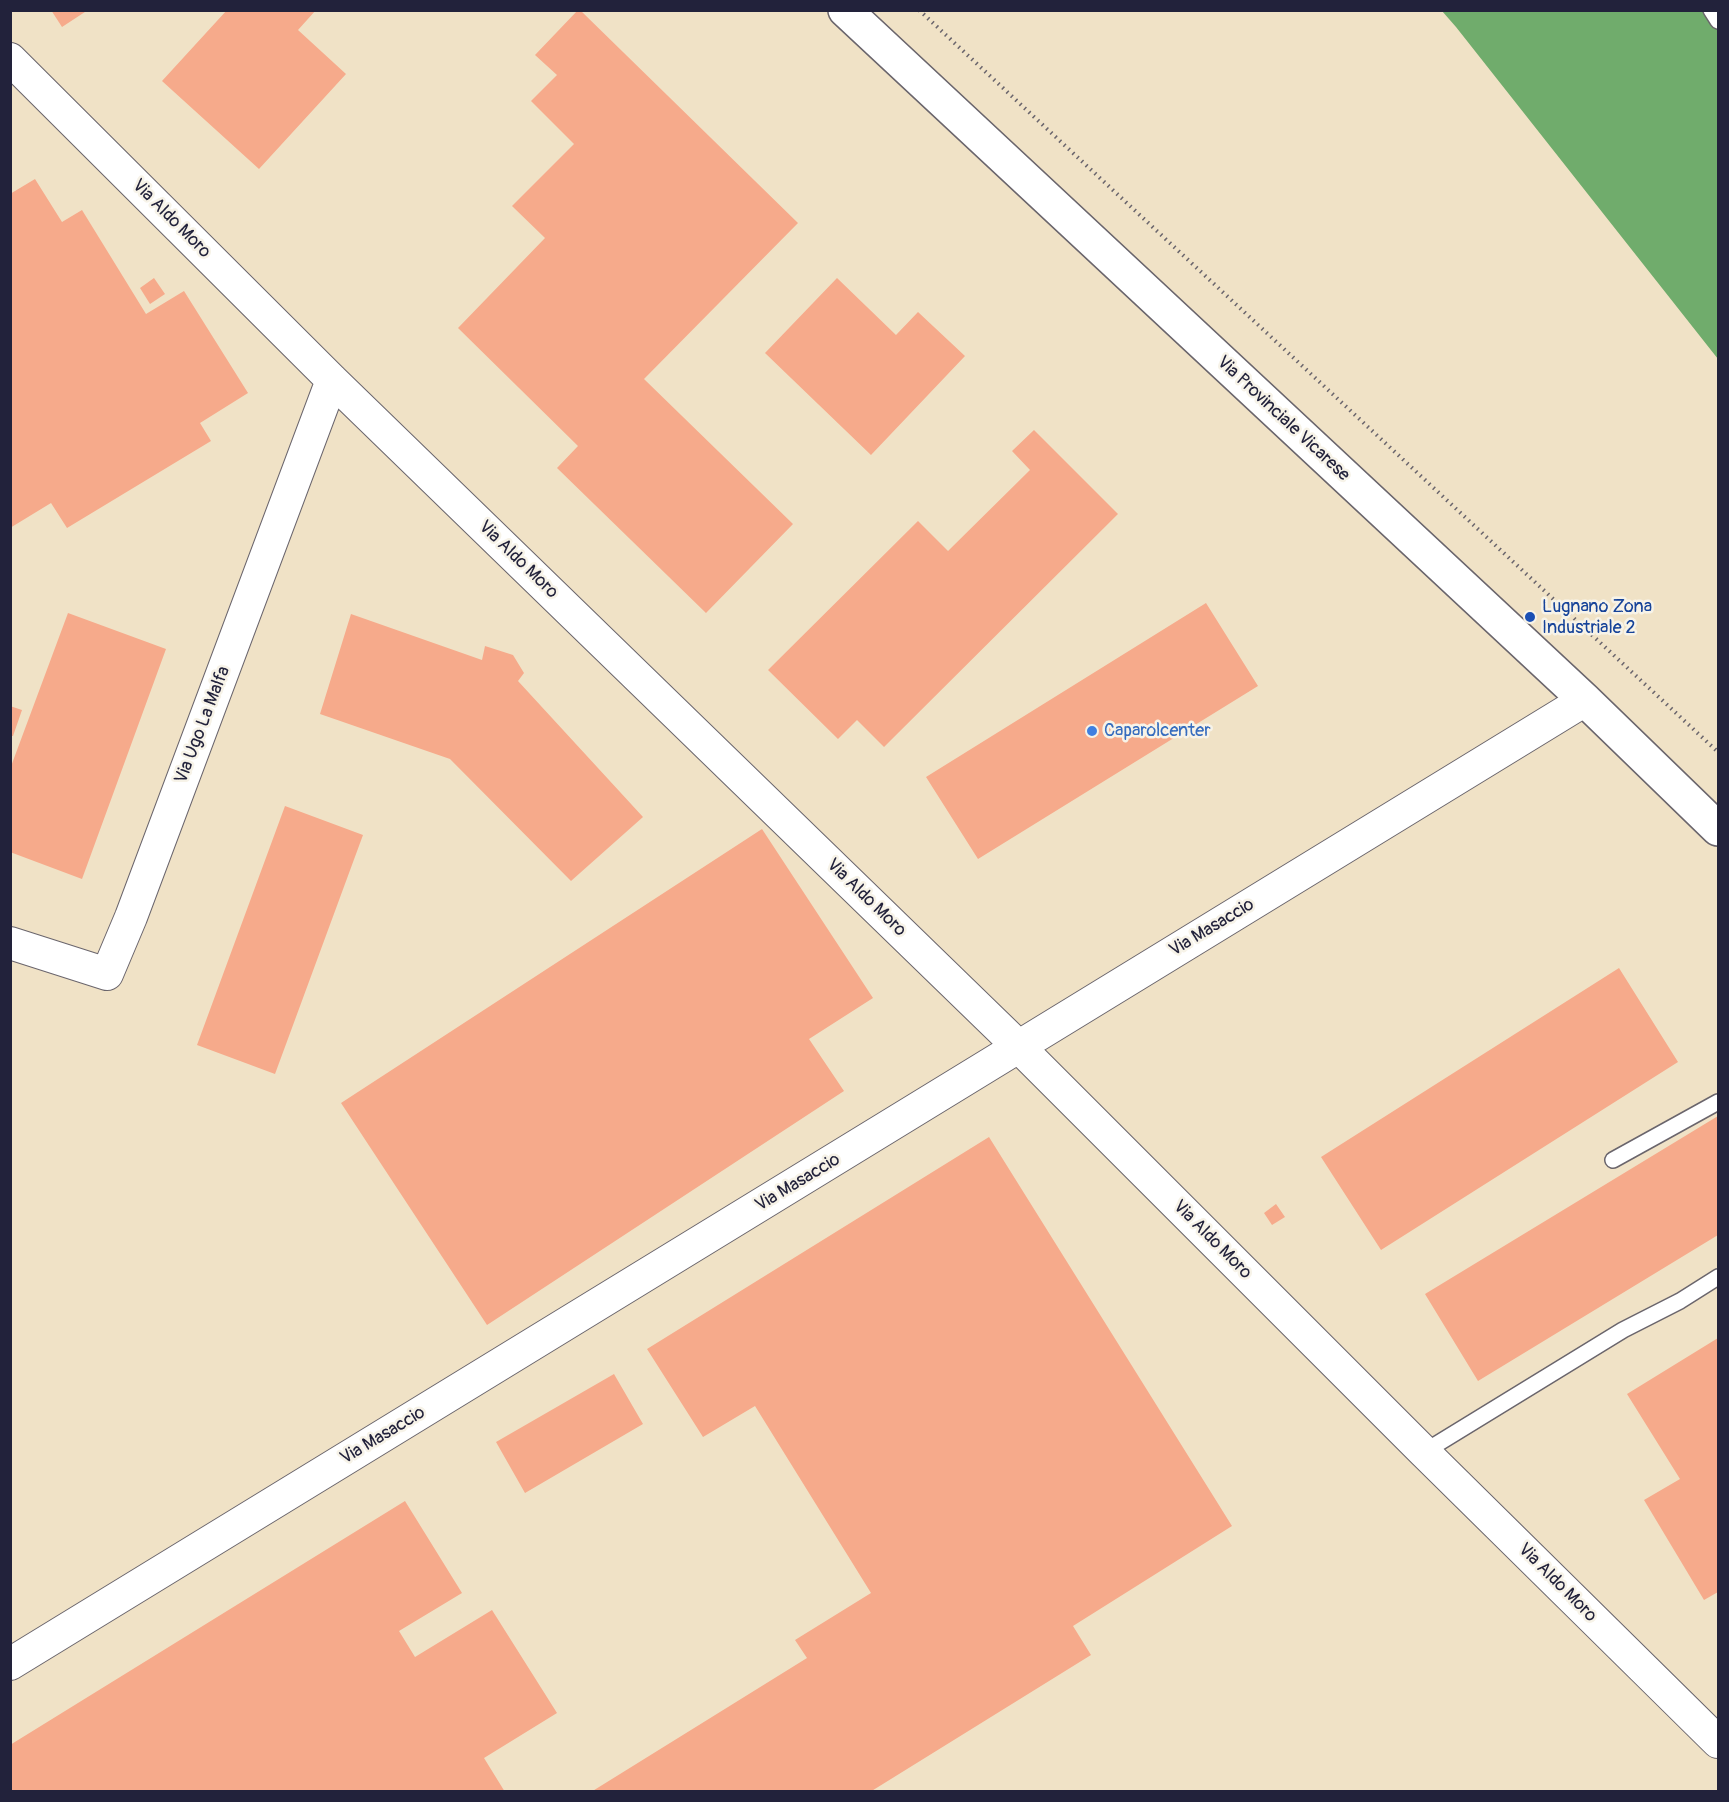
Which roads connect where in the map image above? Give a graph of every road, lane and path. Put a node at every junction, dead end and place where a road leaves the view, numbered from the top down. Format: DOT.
graph roads {
  1 [pos="845,10"];
  2 [pos="919,10"];
  3 [pos="1711,10"];
  4 [pos="1719,21"];
  5 [pos="10,59"];
  6 [pos="332,380"];
  7 [pos="1585,700"];
  8 [pos="1719,752"];
  9 [pos="1719,829"];
  10 [pos="10,943"];
  11 [pos="1018,1046"];
  12 [pos="1719,1102"];
  13 [pos="1613,1160"];
  14 [pos="1719,1277"];
  15 [pos="1424,1452"];
  16 [pos="10,1664"];
  17 [pos="1719,1742"];
  1 -- 7 [label="main road, Via Provinciale Vicarese"];
  2 -- 8 [label="path"];
  3 -- 4 [label="lane"];
  5 -- 6 [label="street, Via Aldo Moro"];
  6 -- 10 [label="street, Via Ugo La Malfa"];
  6 -- 11 [label="street, Via Aldo Moro"];
  7 -- 9 [label="main road, Via Provinciale Vicarese"];
  7 -- 11 [label="street, Via Masaccio"];
  11 -- 15 [label="street, Via Aldo Moro"];
  11 -- 16 [label="street, Via Masaccio"];
  12 -- 13 [label="lane"];
  14 -- 15 [label="lane"];
  15 -- 17 [label="street, Via Aldo Moro"];
}
